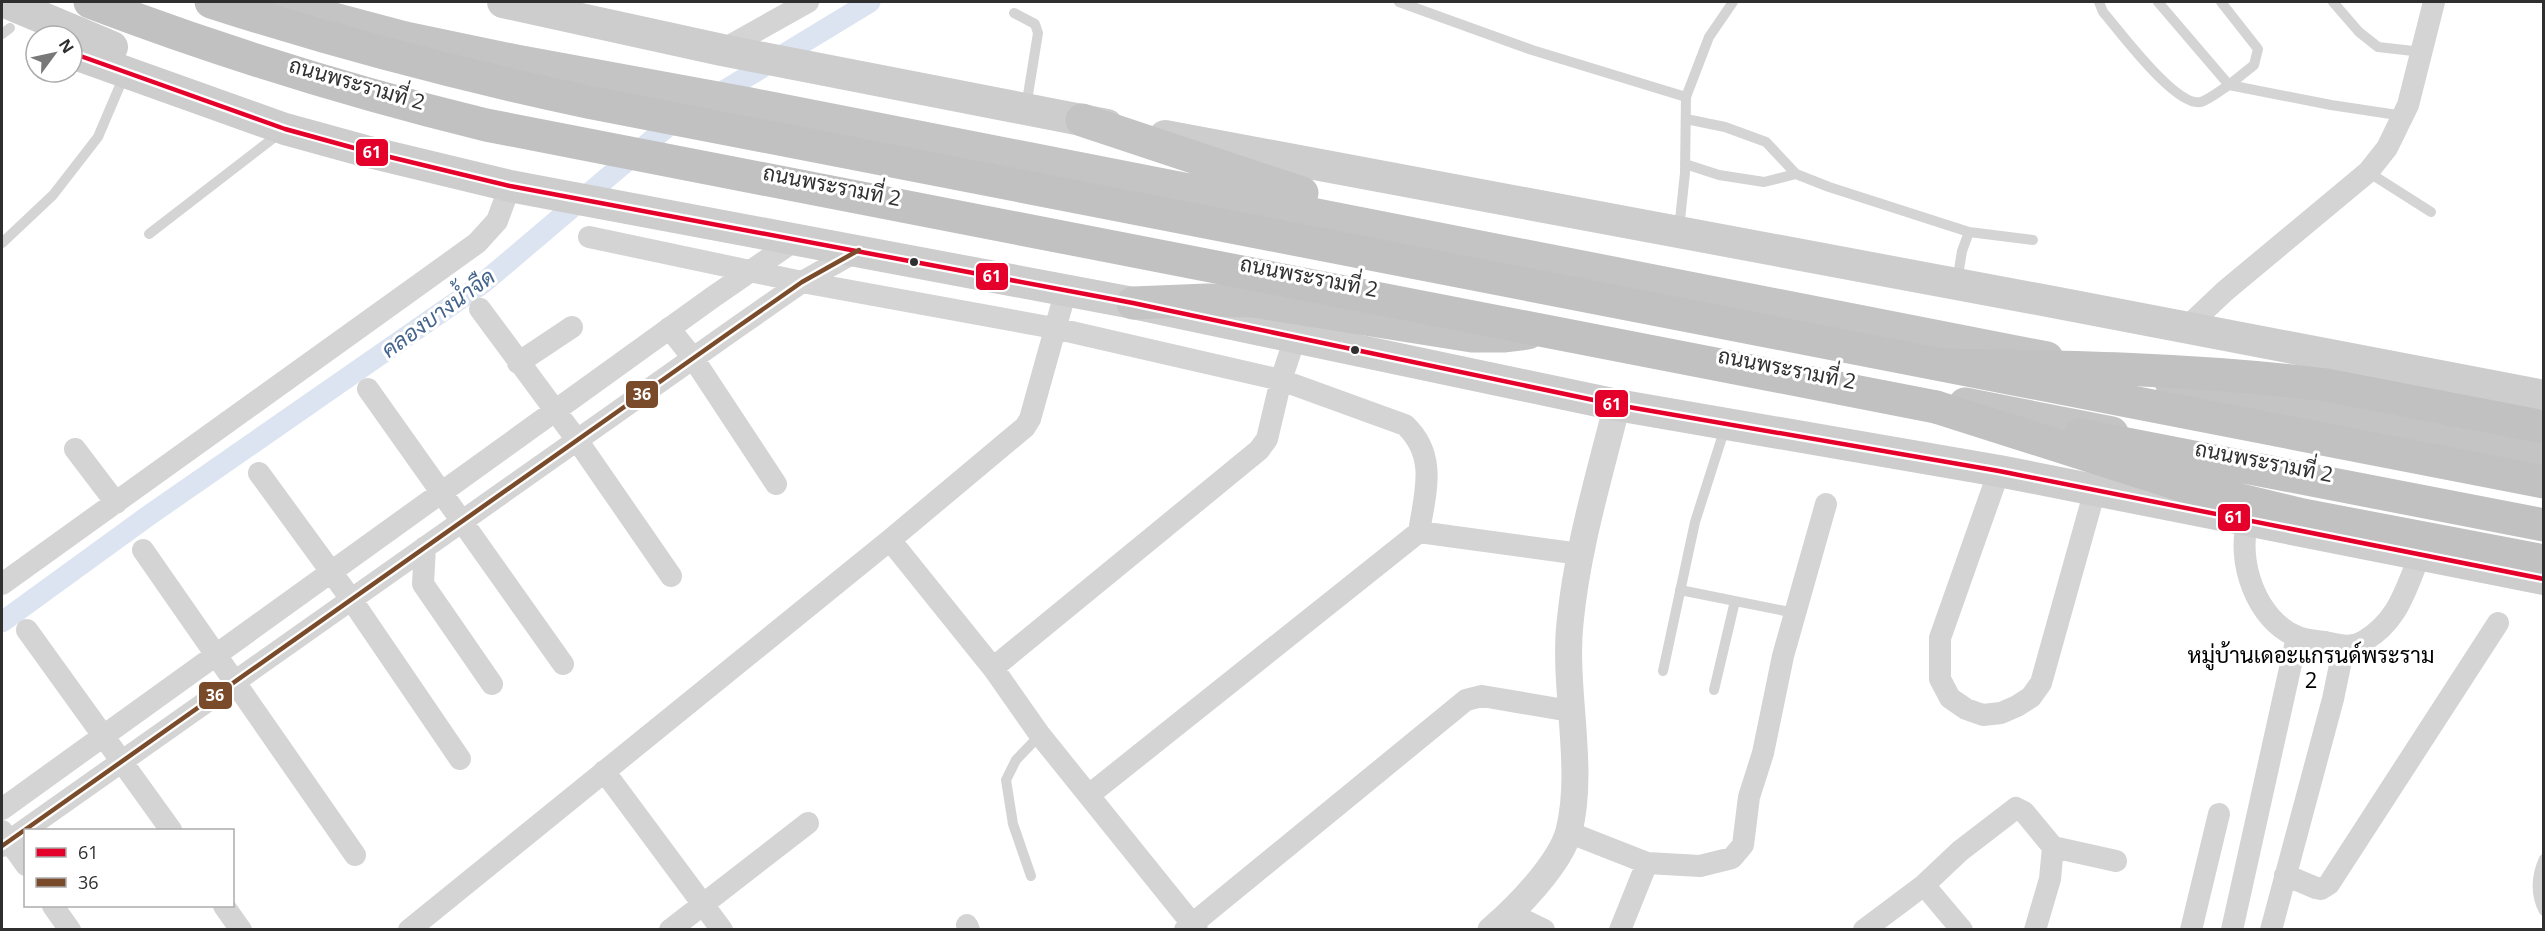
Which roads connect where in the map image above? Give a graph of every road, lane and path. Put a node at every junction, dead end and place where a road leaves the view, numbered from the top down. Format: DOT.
graph roads {
  1 [pos="84,2"];
  2 [pos="90,2"];
  3 [pos="211,2"];
  4 [pos="270,2"];
  5 [pos="503,2"];
  6 [pos="808,2"];
  7 [pos="1399,2"];
  8 [pos="1733,2"];
  9 [pos="2099,2"];
  10 [pos="2158,2"];
  11 [pos="2221,2"];
  12 [pos="2333,2"];
  13 [pos="2434,2"];
  14 [pos="1014,13"];
  15 [pos="11,25"];
  16 [pos="732,52"];
  17 [pos="2421,52"];
  18 [pos="84,58"];
  19 [pos="125,73"];
  20 [pos="2229,85"];
  21 [pos="1686,97"];
  22 [pos="1025,110"];
  23 [pos="2404,116"];
  24 [pos="1686,119"];
  25 [pos="1082,120"];
  26 [pos="285,129"];
  27 [pos="365,151"];
  28 [pos="1685,164"];
  29 [pos="2368,172"];
  30 [pos="1796,174"];
  31 [pos="510,186"];
  32 [pos="2431,213"];
  33 [pos="1969,232"];
  34 [pos="1679,233"];
  35 [pos="149,234"];
  36 [pos="589,237"];
  37 [pos="797,239"];
  38 [pos="2034,240"];
  39 [pos="2,243"];
  40 [pos="859,250"];
  41 [pos="1542,260"];
  42 [pos="752,271"];
  43 [pos="802,282"];
  44 [pos="1957,282"];
  45 [pos="1066,290"];
  46 [pos="713,297"];
  47 [pos="1133,303"];
  48 [pos="480,309"];
  49 [pos="1548,323"];
  50 [pos="2188,326"];
  51 [pos="572,327"];
  52 [pos="669,328"];
  53 [pos="736,328"];
  54 [pos="1054,328"];
  55 [pos="1295,338"];
  56 [pos="693,358"];
  57 [pos="518,363"];
  58 [pos="1946,365"];
  59 [pos="1281,380"];
  60 [pos="368,388"];
  61 [pos="2544,396"];
  62 [pos="1617,405"];
  63 [pos="1935,407"];
  64 [pos="555,410"];
  65 [pos="1727,424"];
  66 [pos="2544,427"];
  67 [pos="577,440"];
  68 [pos="75,449"];
  69 [pos="2544,455"];
  70 [pos="1999,471"];
  71 [pos="259,473"];
  72 [pos="2544,482"];
  73 [pos="776,484"];
  74 [pos="2095,490"];
  75 [pos="441,492"];
  76 [pos="116,503"];
  77 [pos="1826,504"];
  78 [pos="2544,517"];
  79 [pos="462,521"];
  80 [pos="2248,521"];
  81 [pos="2544,525"];
  82 [pos="1419,532"];
  83 [pos="890,540"];
  84 [pos="425,547"];
  85 [pos="143,550"];
  86 [pos="1580,554"];
  87 [pos="2420,555"];
  88 [pos="2544,561"];
  89 [pos="330,572"];
  90 [pos="671,576"];
  91 [pos="2544,579"];
  92 [pos="2,584"];
  93 [pos="1680,590"];
  94 [pos="351,600"];
  95 [pos="1735,601"];
  96 [pos="1794,612"];
  97 [pos="2498,623"];
  98 [pos="27,630"];
  99 [pos="2297,637"];
  100 [pos="2344,646"];
  101 [pos="216,655"];
  102 [pos="563,664"];
  103 [pos="993,668"];
  104 [pos="1663,671"];
  105 [pos="235,681"];
  106 [pos="492,684"];
  107 [pos="1714,690"];
  108 [pos="1570,711"];
  109 [pos="1040,735"];
  110 [pos="103,736"];
  111 [pos="460,759"];
  112 [pos="121,761"];
  113 [pos="604,771"];
  114 [pos="1089,795"];
  115 [pos="2,809"];
  116 [pos="2219,814"];
  117 [pos="808,823"];
  118 [pos="170,829"];
  119 [pos="1568,832"];
  120 [pos="4,839"];
  121 [pos="2054,847"];
  122 [pos="355,855"];
  123 [pos="2544,859"];
  124 [pos="2116,861"];
  125 [pos="24,863"];
  126 [pos="1647,863"];
  127 [pos="2285,875"];
  128 [pos="1031,876"];
  129 [pos="1924,885"];
  130 [pos="703,903"];
  131 [pos="55,907"];
  132 [pos="225,907"];
  133 [pos="2544,911"];
  134 [pos="1500,921"];
  135 [pos="1191,927"];
  136 [pos="70,930"];
  137 [pos="241,930"];
  138 [pos="409,930"];
  139 [pos="670,930"];
  140 [pos="722,930"];
  141 [pos="1544,930"];
  142 [pos="1620,930"];
  143 [pos="1864,930"];
  144 [pos="1962,930"];
  145 [pos="2036,930"];
  146 [pos="2191,930"];
  147 [pos="2232,930"];
  148 [pos="2271,930"];
  1 -- 49 [label="highway, ถนนพระรามที่ 2"];
  2 -- 63 [label="highway, bridge"];
  3 -- 58 [label="highway"];
  4 -- 41 [label="highway"];
  5 -- 16 [label="main road"];
  6 -- 16 [label="street"];
  7 -- 21 [label="lane"];
  8 -- 21 [label="lane"];
  9 -- 20 [label="lane"];
  10 -- 20 [label="lane"];
  11 -- 20 [label="lane"];
  12 -- 17 [label="lane"];
  13 -- 17 [label="street"];
  14 -- 22 [label="lane"];
  15 -- 27 [label="main road"];
  16 -- 22 [label="main road"];
  17 -- 23 [label="street"];
  18 -- 19 [label="main road"];
  19 -- 26 [label="main road"];
  19 -- 39 [label="lane"];
  20 -- 23 [label="lane"];
  21 -- 24 [label="lane"];
  22 -- 25 [label="main road"];
  23 -- 29 [label="street"];
  24 -- 28 [label="lane"];
  24 -- 30 [label="lane"];
  25 -- 34 [label="main road"];
  25 -- 41 [label="highway"];
  26 -- 27 [label="main road"];
  26 -- 35 [label="lane"];
  27 -- 31 [label="main road"];
  28 -- 30 [label="lane"];
  28 -- 34 [label="lane"];
  29 -- 32 [label="lane"];
  29 -- 50 [label="street"];
  30 -- 33 [label="lane"];
  31 -- 37 [label="main road"];
  31 -- 76 [label="street"];
  33 -- 38 [label="lane"];
  33 -- 44 [label="lane"];
  34 -- 44 [label="main road"];
  36 -- 42 [label="street"];
  37 -- 40 [label="main road"];
  37 -- 42 [label="street"];
  40 -- 43 [label="street"];
  40 -- 45 [label="main road"];
  41 -- 69 [label="highway"];
  42 -- 43 [label="street"];
  42 -- 46 [label="street"];
  43 -- 53 [label="street"];
  43 -- 54 [label="street"];
  44 -- 50 [label="main road"];
  45 -- 47 [label="main road"];
  45 -- 54 [label="street"];
  46 -- 52 [label="street"];
  46 -- 53 [label="street"];
  47 -- 49 [label="highway"];
  47 -- 55 [label="main road"];
  48 -- 57 [label="street"];
  49 -- 78 [label="highway, ถนนพระรามที่ 2"];
  50 -- 61 [label="main road"];
  51 -- 57 [label="street"];
  52 -- 56 [label="street"];
  52 -- 64 [label="street"];
  53 -- 56 [label="street"];
  54 -- 59 [label="street"];
  54 -- 83 [label="street"];
  55 -- 59 [label="street"];
  55 -- 62 [label="main road"];
  56 -- 67 [label="street"];
  56 -- 73 [label="street"];
  57 -- 64 [label="street"];
  58 -- 66 [label="highway, bridge"];
  58 -- 72 [label="highway, bridge"];
  59 -- 82 [label="street"];
  59 -- 103 [label="street"];
  60 -- 75 [label="street"];
  62 -- 65 [label="main road"];
  62 -- 86 [label="street"];
  63 -- 81 [label="highway"];
  63 -- 88 [label="highway"];
  64 -- 67 [label="street"];
  64 -- 75 [label="street"];
  65 -- 70 [label="main road"];
  65 -- 93 [label="lane"];
  67 -- 79 [label="street"];
  67 -- 90 [label="street"];
  68 -- 76 [label="street"];
  70 -- 74 [label="main road"];
  70 -- 74 [label="street"];
  71 -- 89 [label="street"];
  74 -- 80 [label="main road"];
  75 -- 79 [label="street"];
  75 -- 89 [label="street"];
  76 -- 92 [label="street"];
  77 -- 96 [label="street"];
  79 -- 84 [label="street"];
  79 -- 102 [label="street"];
  80 -- 87 [label="main road"];
  80 -- 99 [label="street"];
  82 -- 86 [label="street"];
  82 -- 114 [label="street"];
  83 -- 103 [label="street"];
  83 -- 113 [label="street"];
  84 -- 94 [label="street"];
  84 -- 106 [label="street"];
  85 -- 101 [label="street"];
  86 -- 108 [label="street"];
  87 -- 91 [label="main road"];
  87 -- 100 [label="street"];
  89 -- 94 [label="street"];
  89 -- 101 [label="street"];
  93 -- 95 [label="lane"];
  93 -- 104 [label="lane"];
  94 -- 105 [label="street"];
  94 -- 111 [label="street"];
  95 -- 96 [label="lane"];
  95 -- 107 [label="lane"];
  96 -- 126 [label="street"];
  97 -- 127 [label="street"];
  98 -- 110 [label="street"];
  99 -- 100 [label="street"];
  99 -- 147 [label="street"];
  100 -- 127 [label="street"];
  101 -- 105 [label="street"];
  101 -- 110 [label="street"];
  103 -- 109 [label="street"];
  105 -- 112 [label="street"];
  105 -- 122 [label="street"];
  108 -- 119 [label="street"];
  108 -- 135 [label="street"];
  109 -- 114 [label="street"];
  109 -- 128 [label="lane"];
  110 -- 112 [label="street"];
  110 -- 115 [label="street"];
  112 -- 118 [label="street"];
  112 -- 120 [label="street"];
  113 -- 130 [label="street"];
  113 -- 138 [label="street"];
  114 -- 135 [label="street"];
  116 -- 146 [label="street"];
  117 -- 130 [label="street"];
  119 -- 126 [label="street"];
  119 -- 134 [label="street"];
  120 -- 125 [label="street"];
  121 -- 124 [label="street"];
  121 -- 129 [label="street"];
  121 -- 145 [label="street"];
  123 -- 133 [label="lane"];
  126 -- 142 [label="street"];
  127 -- 148 [label="street"];
  129 -- 143 [label="street"];
  129 -- 144 [label="street"];
  130 -- 139 [label="street"];
  130 -- 140 [label="street"];
  131 -- 136 [label="street"];
  132 -- 137 [label="street"];
  134 -- 141 [label="street"];
}
